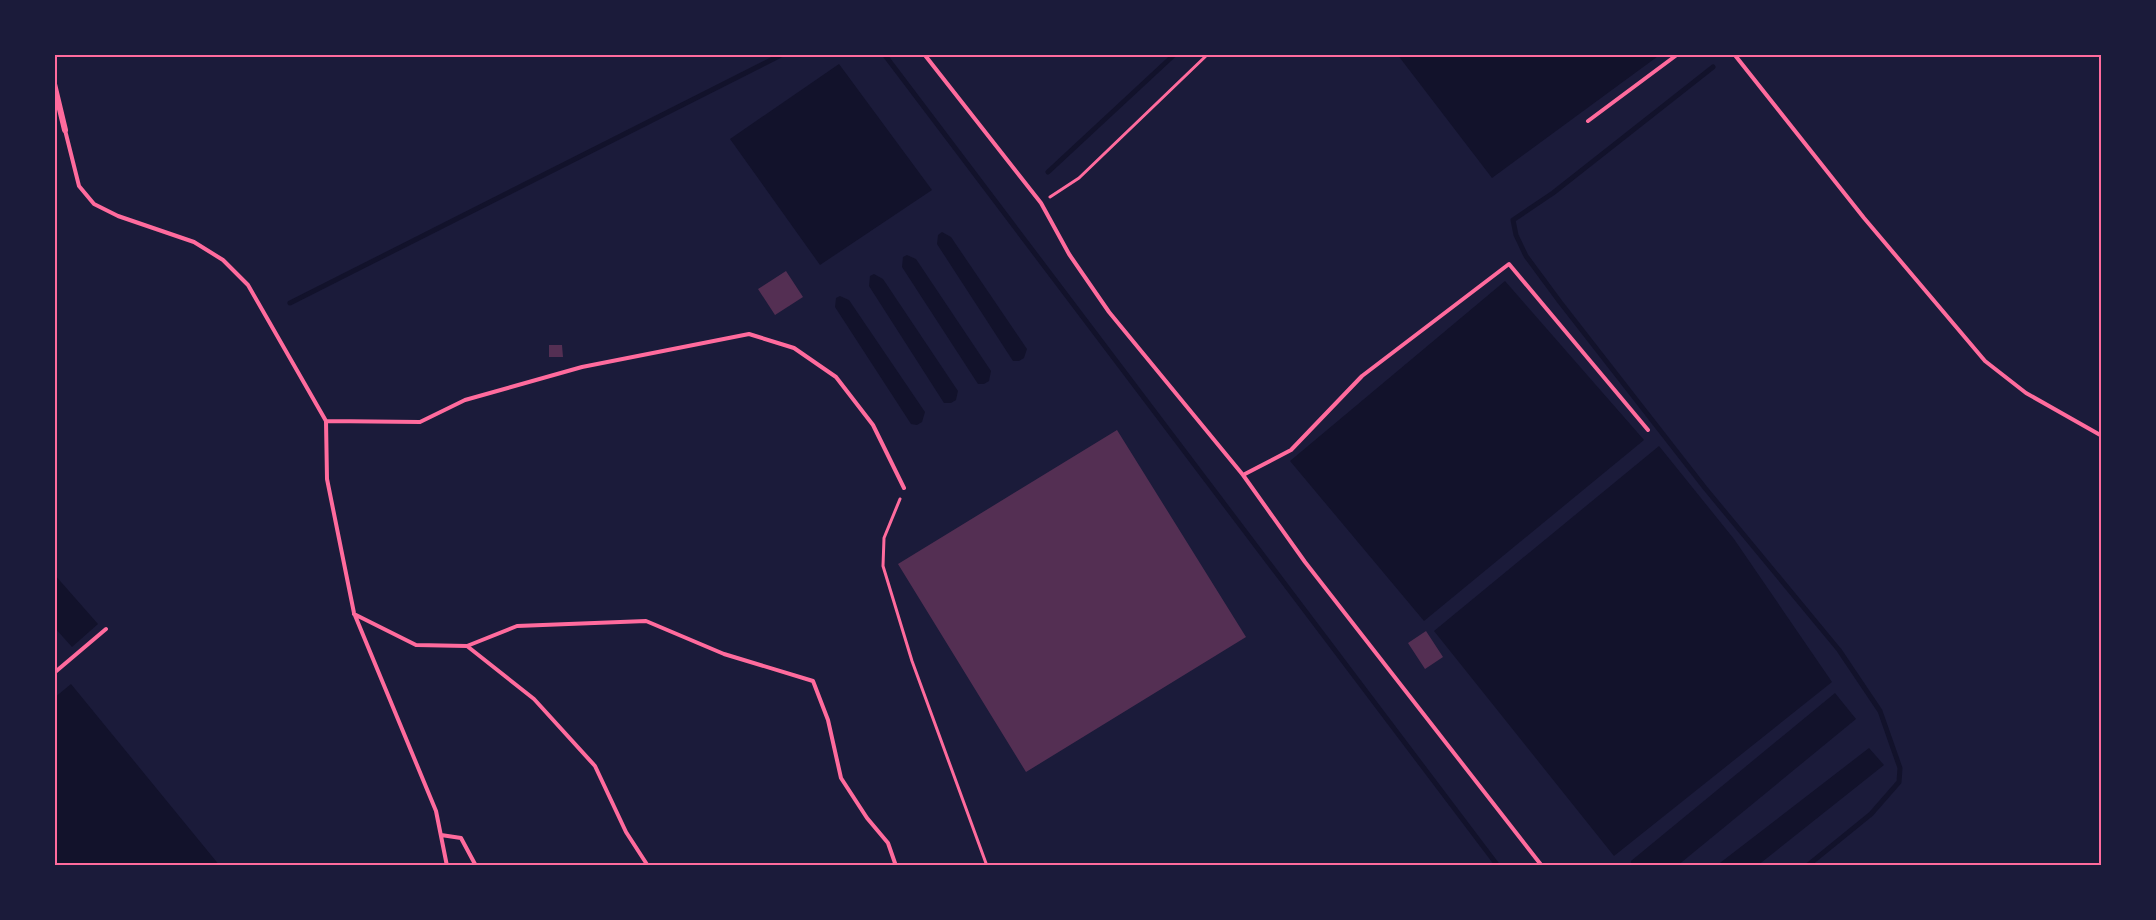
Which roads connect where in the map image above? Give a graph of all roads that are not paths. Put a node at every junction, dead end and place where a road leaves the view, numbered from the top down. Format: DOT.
graph roads {
  1 [pos="924,54"];
  2 [pos="1678,54"];
  3 [pos="1734,54"];
  4 [pos="54,84"];
  5 [pos="1588,122"];
  6 [pos="65,130"];
  7 [pos="326,421"];
  8 [pos="1648,430"];
  9 [pos="2102,436"];
  10 [pos="1243,475"];
  11 [pos="904,488"];
  12 [pos="354,614"];
  13 [pos="106,629"];
  14 [pos="467,646"];
  15 [pos="54,673"];
  16 [pos="441,835"];
  17 [pos="447,866"];
  18 [pos="476,866"];
  19 [pos="648,866"];
  20 [pos="896,866"];
  21 [pos="1542,866"];
  1 -- 10 [label="lane"];
  2 -- 5 [label="lane"];
  3 -- 9 [label="lane"];
  4 -- 6 [label="street"];
  6 -- 7 [label="lane"];
  7 -- 11 [label="lane"];
  7 -- 12 [label="lane"];
  8 -- 10 [label="lane"];
  10 -- 21 [label="lane"];
  12 -- 14 [label="lane"];
  12 -- 16 [label="lane"];
  13 -- 15 [label="lane"];
  14 -- 19 [label="lane"];
  14 -- 20 [label="lane"];
  16 -- 17 [label="lane"];
  16 -- 18 [label="lane"];
}
